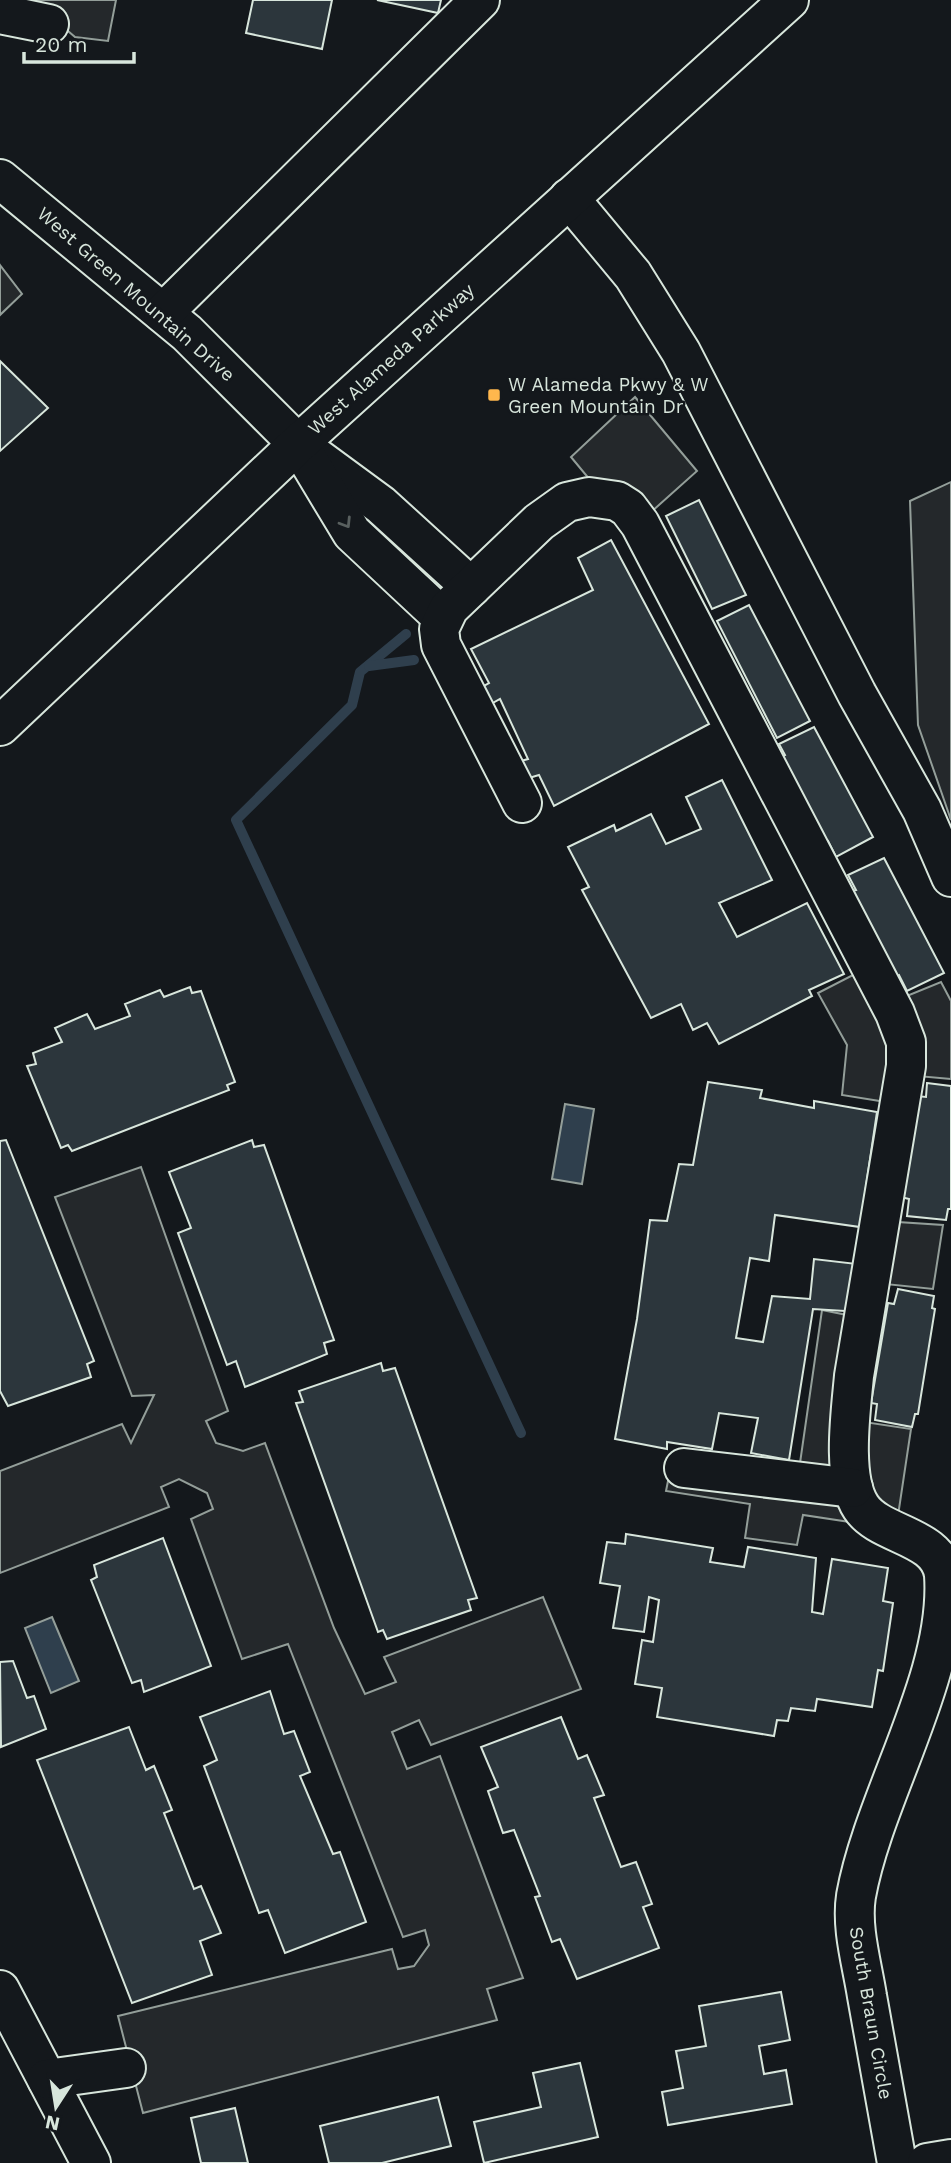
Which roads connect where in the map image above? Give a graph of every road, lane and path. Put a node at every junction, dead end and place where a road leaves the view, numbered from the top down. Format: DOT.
graph roads {
  1 [pos="480,0"];
  2 [pos="789,0"];
  3 [pos="0,14"];
  4 [pos="49,24"];
  5 [pos="0,179"];
  6 [pos="569,198"];
  7 [pos="163,313"];
  8 [pos="298,444"];
  9 [pos="471,587"];
  10 [pos="443,618"];
  11 [pos="0,726"];
  12 [pos="522,803"];
  13 [pos="951,877"];
  14 [pos="684,1468"];
  15 [pos="853,1488"];
  16 [pos="0,1990"];
  17 [pos="126,2068"];
  18 [pos="47,2079"];
  19 [pos="951,2159"];
  20 [pos="91,2163"];
  21 [pos="897,2163"];
  22 [pos="927,2163"];
  1 -- 7 [label="street"];
  2 -- 6 [label="street, West Alameda Parkway"];
  3 -- 4 [label="street"];
  5 -- 7 [label="street, West Green Mountain Drive"];
  6 -- 8 [label="street, West Alameda Parkway"];
  6 -- 13 [label="street"];
  7 -- 8 [label="street, West Green Mountain Drive"];
  8 -- 9 [label="street"];
  8 -- 10 [label="street, one-way"];
  8 -- 11 [label="street, West Alameda Parkway"];
  9 -- 10 [label="street"];
  9 -- 15 [label="street"];
  10 -- 12 [label="street"];
  14 -- 15 [label="street"];
  15 -- 21 [label="street, South Braun Circle"];
  16 -- 18 [label="street"];
  17 -- 18 [label="street"];
  18 -- 20 [label="street"];
  19 -- 22 [label="street"];
}
